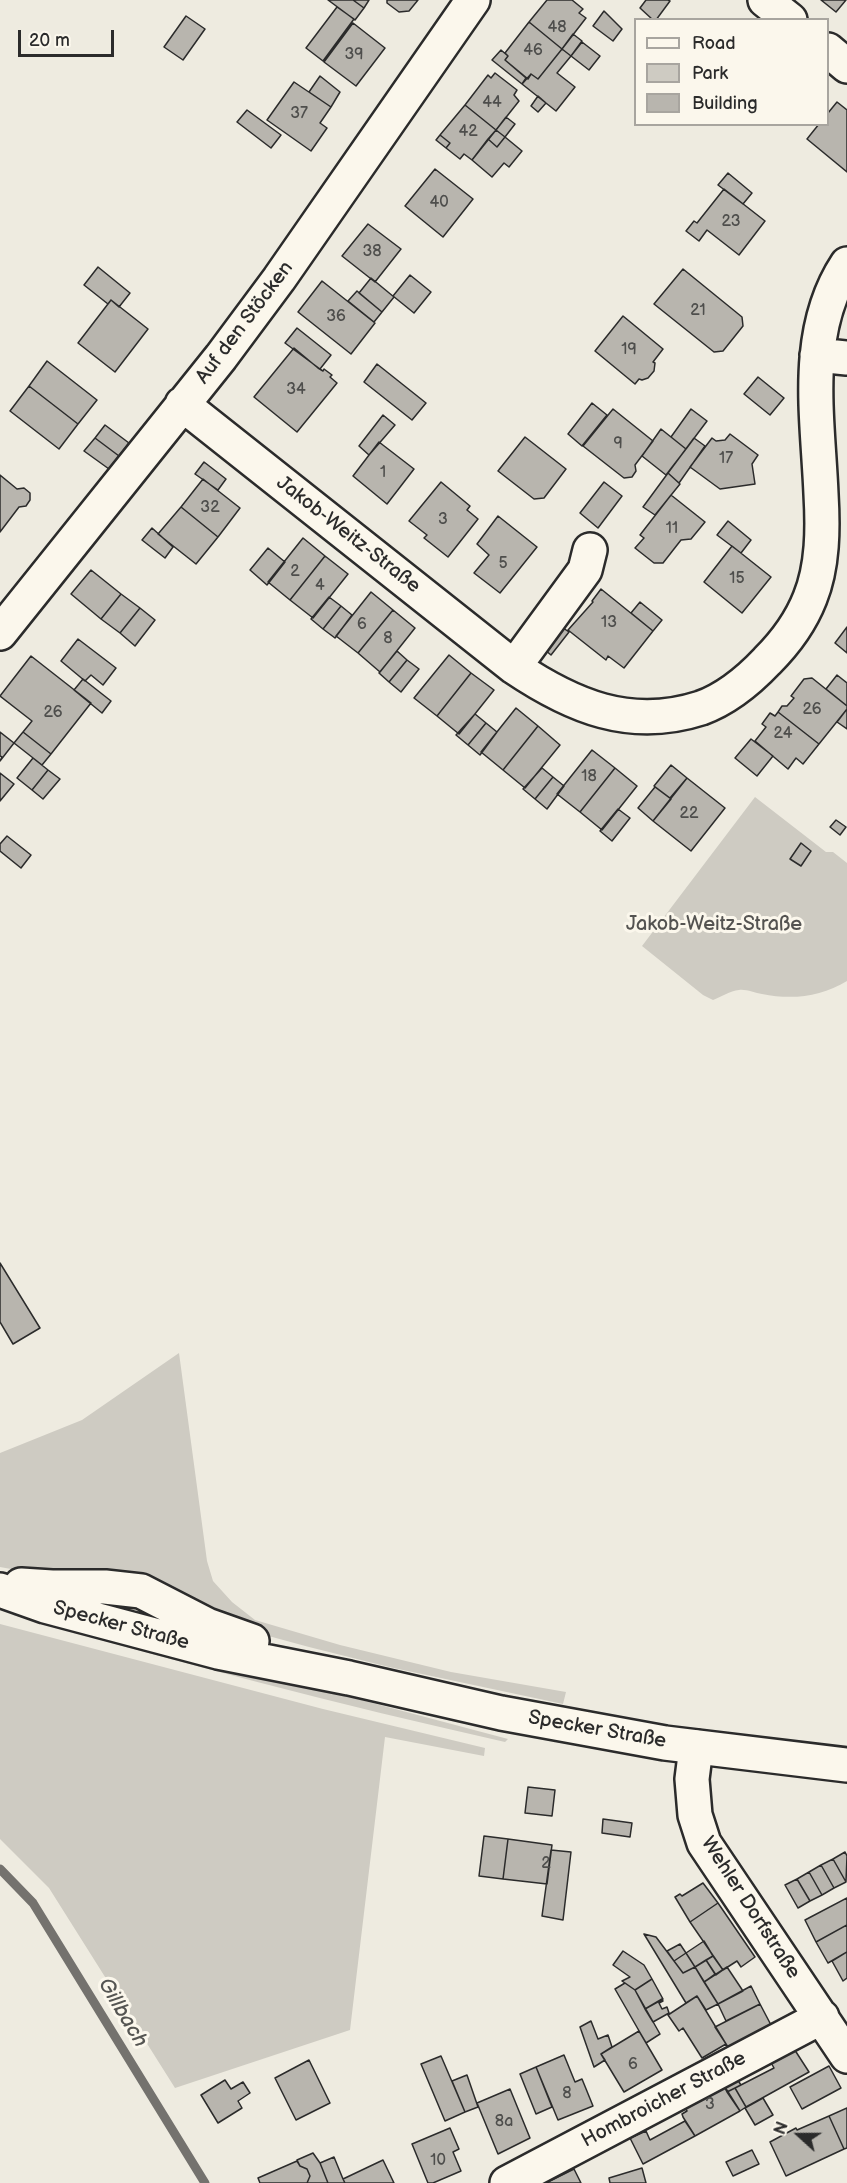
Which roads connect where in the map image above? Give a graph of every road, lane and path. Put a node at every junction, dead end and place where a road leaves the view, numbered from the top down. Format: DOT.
graph roads {
  1 [pos="473,0"];
  2 [pos="765,0"];
  3 [pos="788,18"];
  4 [pos="829,51"];
  5 [pos="847,66"];
  6 [pos="847,264"];
  7 [pos="832,356"];
  8 [pos="182,404"];
  9 [pos="590,549"];
  10 [pos="0,633"];
  11 [pos="514,667"];
  12 [pos="0,1583"];
  13 [pos="0,1590"];
  14 [pos="349,1678"];
  15 [pos="696,1747"];
  16 [pos="847,1765"];
  17 [pos="822,2017"];
  18 [pos="847,2056"];
  19 [pos="507,2183"];
  1 -- 8 [label="street, Auf den Stöcken"];
  2 -- 3 [label="street"];
  4 -- 5 [label="street"];
  6 -- 7 [label="street, Jakob-Weitz-Straße"];
  7 -- 11 [label="street, Jakob-Weitz-Straße"];
  8 -- 10 [label="street, Auf den Stöcken"];
  8 -- 11 [label="street, Jakob-Weitz-Straße"];
  9 -- 11 [label="street"];
  12 -- 14 [label="street, Specker Straße"];
  13 -- 14 [label="street, Specker Straße"];
  14 -- 15 [label="street, Specker Straße"];
  15 -- 16 [label="street, Specker Straße"];
  15 -- 17 [label="street, Wehler Dorfstraße"];
  17 -- 18 [label="street, Wehler Dorfstraße"];
  17 -- 19 [label="street, Hombroicher Straße"];
}
